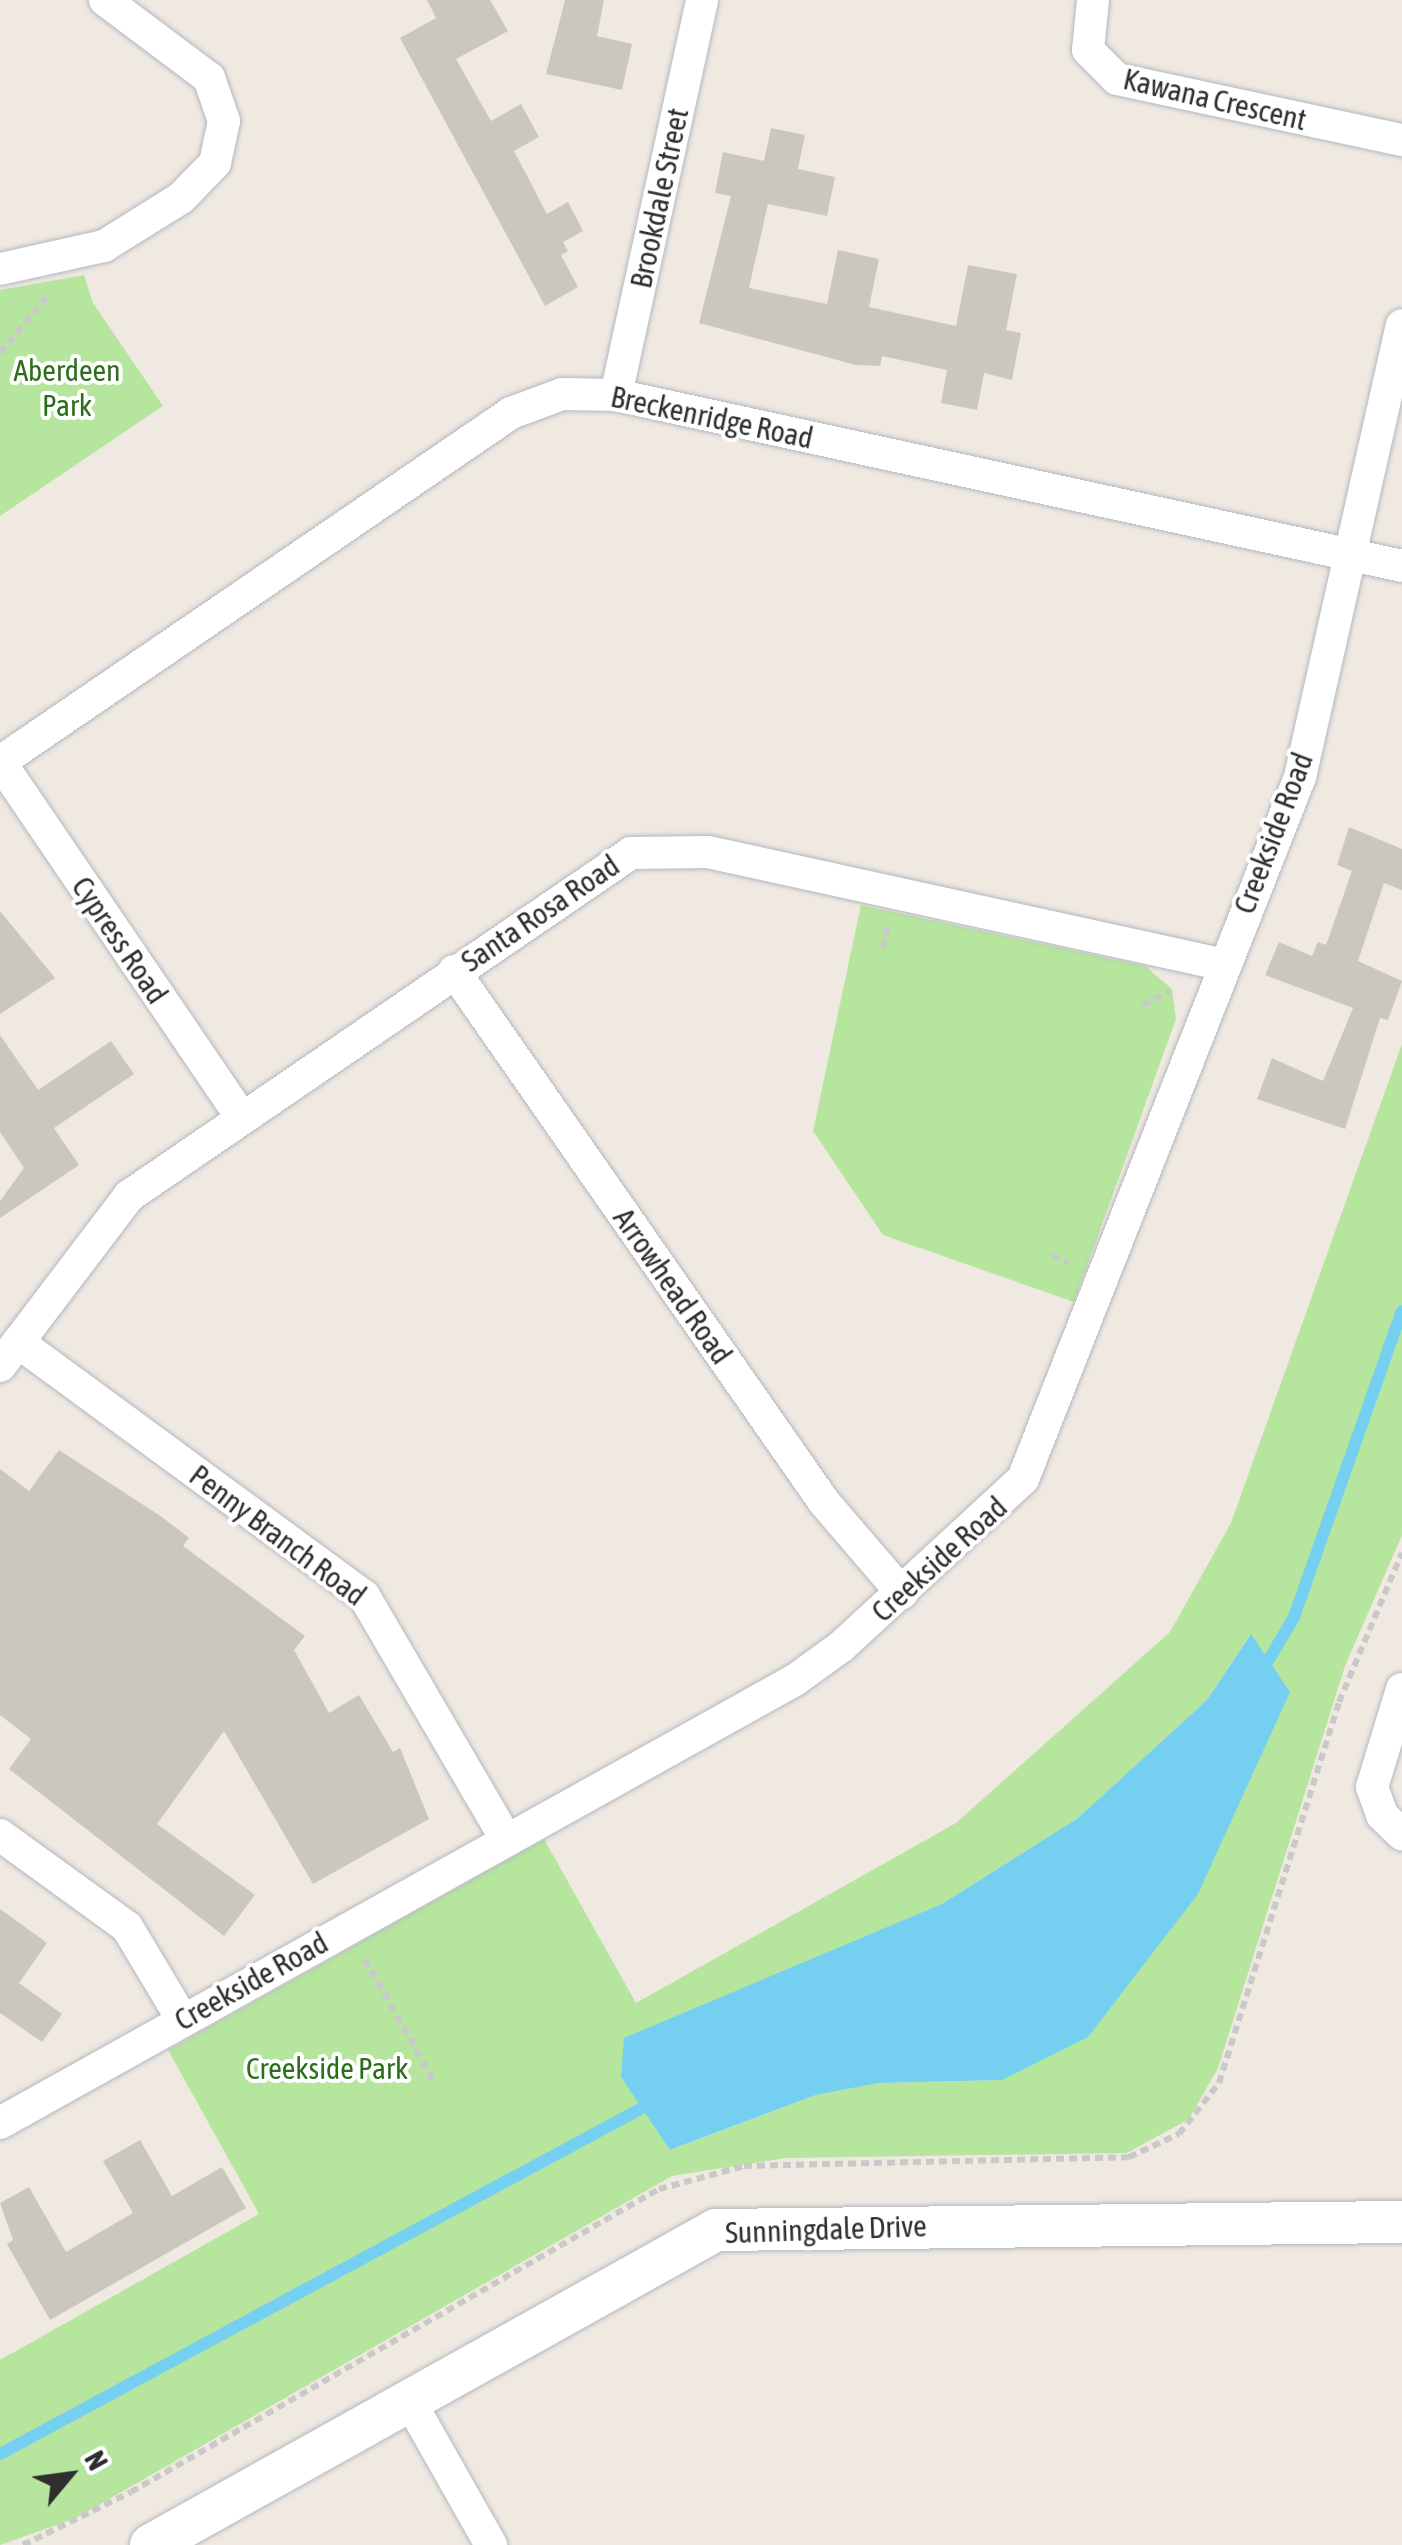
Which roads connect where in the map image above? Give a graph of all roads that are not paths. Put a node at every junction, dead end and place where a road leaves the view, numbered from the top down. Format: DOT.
graph roads {
  1 [pos="105,0"];
  2 [pos="702,0"];
  3 [pos="1093,0"];
  4 [pos="1402,140"];
  5 [pos="0,270"];
  6 [pos="1402,325"];
  7 [pos="616,395"];
  8 [pos="1346,555"];
  9 [pos="1402,566"];
  10 [pos="0,762"];
  11 [pos="1221,964"];
  12 [pos="454,971"];
  13 [pos="241,1117"];
  14 [pos="9,1354"];
  15 [pos="902,1593"];
  16 [pos="1402,1689"];
  17 [pos="1402,1834"];
  18 [pos="0,1836"];
  19 [pos="505,1837"];
  20 [pos="182,2020"];
  21 [pos="0,2123"];
  22 [pos="1402,2222"];
  23 [pos="408,2400"];
  24 [pos="152,2545"];
  25 [pos="491,2545"];
  1 -- 5 [label="street"];
  2 -- 7 [label="street, Brookdale Street"];
  3 -- 4 [label="street, Kawana Crescent"];
  6 -- 8 [label="street, Creekside Road"];
  7 -- 8 [label="street, Breckenridge Road"];
  7 -- 10 [label="street, Breckenridge Road"];
  8 -- 9 [label="street, Breckenridge Road"];
  8 -- 11 [label="street, Creekside Road"];
  10 -- 13 [label="street, Cypress Road"];
  11 -- 12 [label="street, Santa Rosa Road"];
  11 -- 15 [label="street, Creekside Road"];
  12 -- 13 [label="street, Santa Rosa Road"];
  12 -- 15 [label="street, Arrowhead Road"];
  13 -- 14 [label="street, Santa Rosa Road"];
  14 -- 19 [label="street, Penny Branch Road"];
  15 -- 19 [label="street, Creekside Road"];
  16 -- 17 [label="street"];
  18 -- 20 [label="street"];
  19 -- 20 [label="street, Creekside Road"];
  20 -- 21 [label="street, Creekside Road"];
  22 -- 23 [label="street, Sunningdale Drive"];
  23 -- 24 [label="street, Sunningdale Drive"];
  23 -- 25 [label="street"];
}
